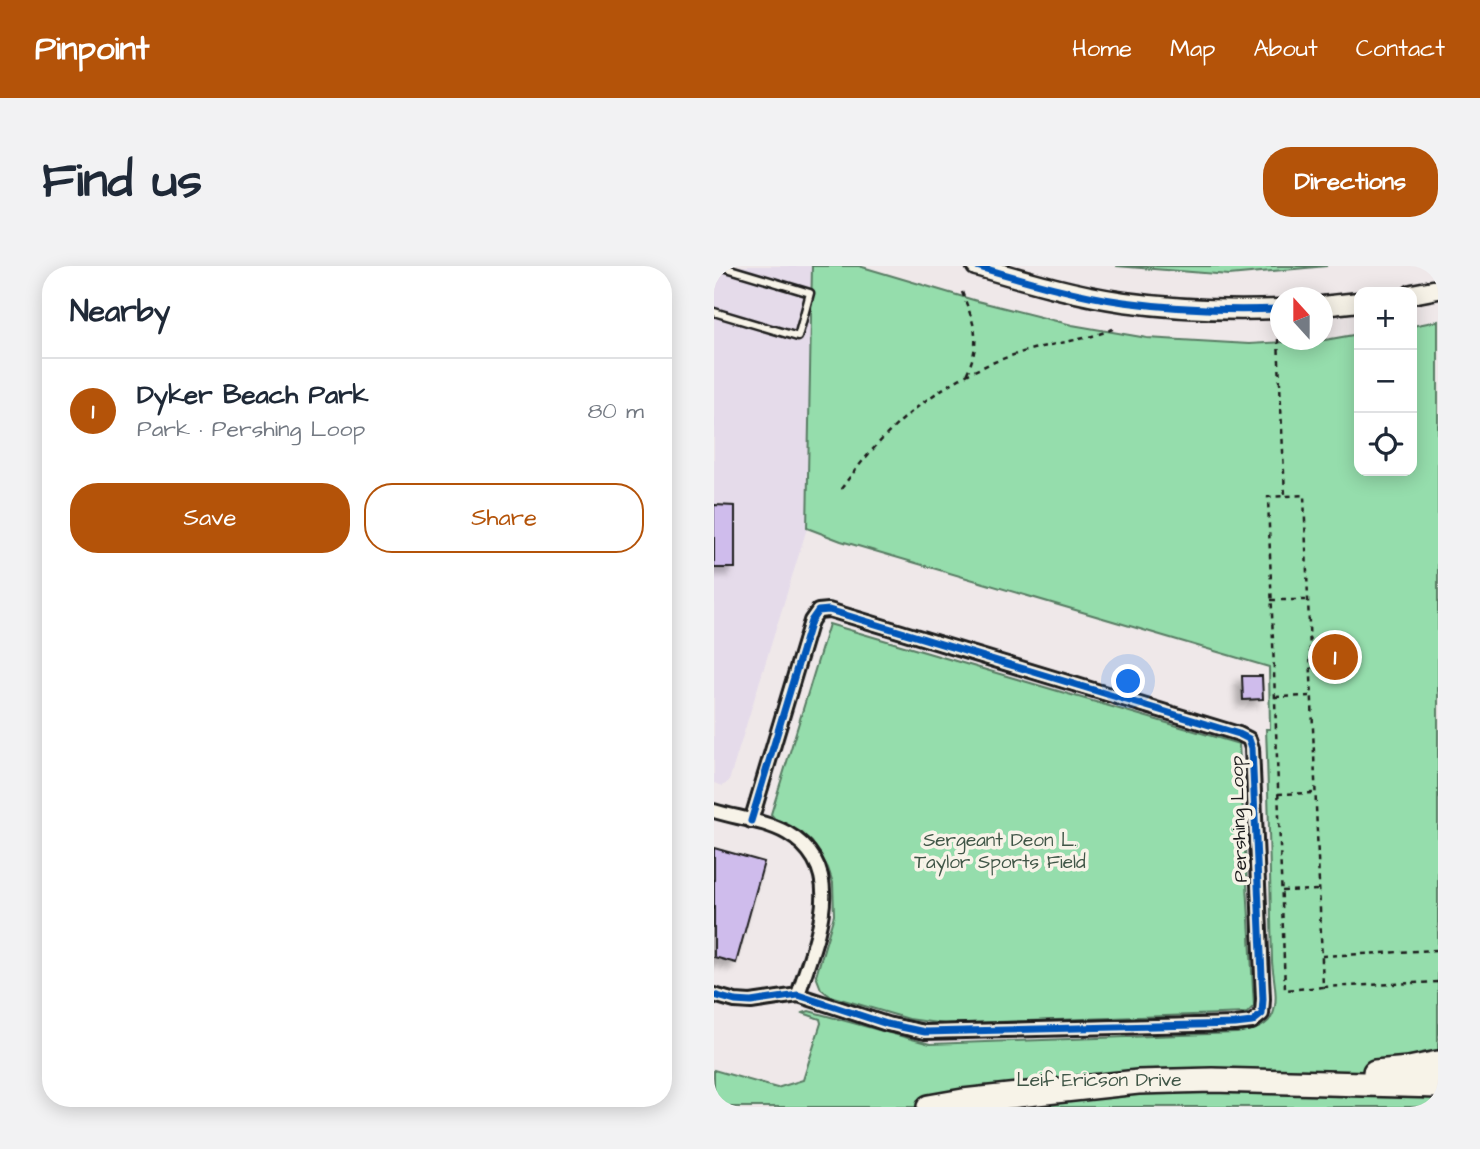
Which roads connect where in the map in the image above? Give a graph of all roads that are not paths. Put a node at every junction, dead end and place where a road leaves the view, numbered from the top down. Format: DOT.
graph roads {
  1 [pos="720,266"];
  2 [pos="976,266"];
  3 [pos="1438,289"];
  4 [pos="1417,292"];
  5 [pos="1354,303"];
  6 [pos="1333,305"];
  7 [pos="1270,309"];
  8 [pos="714,312"];
  9 [pos="714,811"];
  10 [pos="751,821"];
  11 [pos="714,995"];
  12 [pos="798,995"];
  13 [pos="1438,1063"];
  14 [pos="1252,1081"];
  15 [pos="1438,1086"];
  16 [pos="929,1107"];
  1 -- 8 [label="lane"];
  2 -- 7 [label="main road"];
  3 -- 4 [label="main road"];
  5 -- 6 [label="main road"];
  9 -- 10 [label="street"];
  10 -- 12 [label="street"];
  10 -- 12 [label="street, Pershing Loop"];
  11 -- 12 [label="street"];
  13 -- 14 [label="highway"];
  14 -- 15 [label="highway"];
  14 -- 16 [label="highway"];
}
